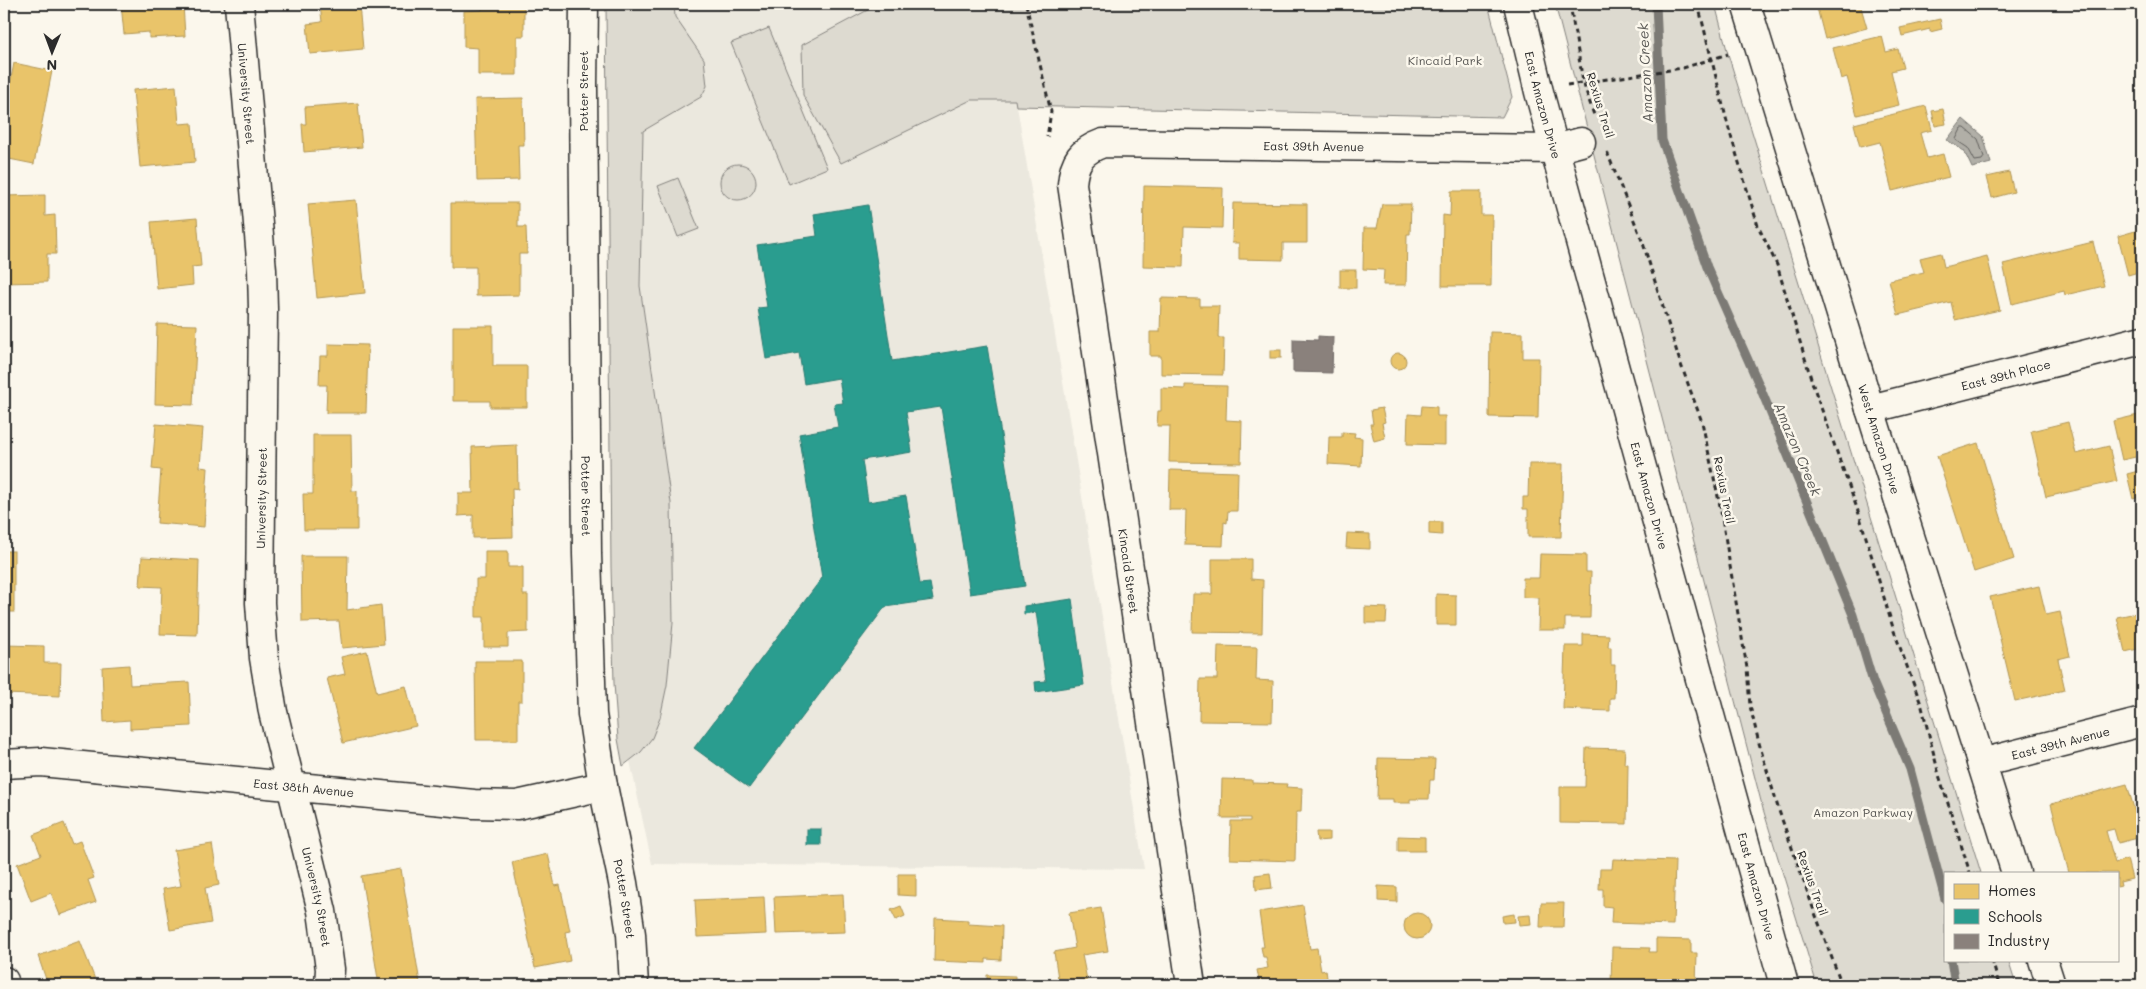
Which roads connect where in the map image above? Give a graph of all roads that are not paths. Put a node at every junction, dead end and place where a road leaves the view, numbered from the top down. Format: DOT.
graph roads {
  1 [pos="239,4"];
  2 [pos="584,4"];
  3 [pos="1518,4"];
  4 [pos="1746,4"];
  5 [pos="1593,143"];
  6 [pos="1554,149"];
  7 [pos="1079,158"];
  8 [pos="2142,340"];
  9 [pos="1870,409"];
  10 [pos="2142,722"];
  11 [pos="1981,763"];
  12 [pos="4,764"];
  13 [pos="602,786"];
  14 [pos="290,787"];
  15 [pos="2016,872"];
  16 [pos="2044,962"];
  17 [pos="4,981"];
  18 [pos="4,985"];
  19 [pos="330,985"];
  20 [pos="634,985"];
  21 [pos="1191,985"];
  22 [pos="1784,985"];
  23 [pos="2051,985"];
  1 -- 14 [label="street, University Street"];
  2 -- 13 [label="street, Potter Street"];
  3 -- 6 [label="street, East Amazon Drive"];
  4 -- 9 [label="street, West Amazon Drive"];
  5 -- 6 [label="street, East 39th Avenue"];
  6 -- 7 [label="street, East 39th Avenue"];
  6 -- 22 [label="street, East Amazon Drive"];
  7 -- 21 [label="street, Kincaid Street"];
  8 -- 9 [label="street, East 39th Place"];
  9 -- 11 [label="street, West Amazon Drive"];
  10 -- 11 [label="street, East 39th Avenue"];
  11 -- 15 [label="street, West Amazon Drive"];
  12 -- 14 [label="street, East 38th Avenue"];
  13 -- 14 [label="street, East 38th Avenue"];
  13 -- 20 [label="street, Potter Street"];
  14 -- 19 [label="street, University Street"];
  16 -- 23 [label="street"];
  17 -- 18 [label="street"];
}
